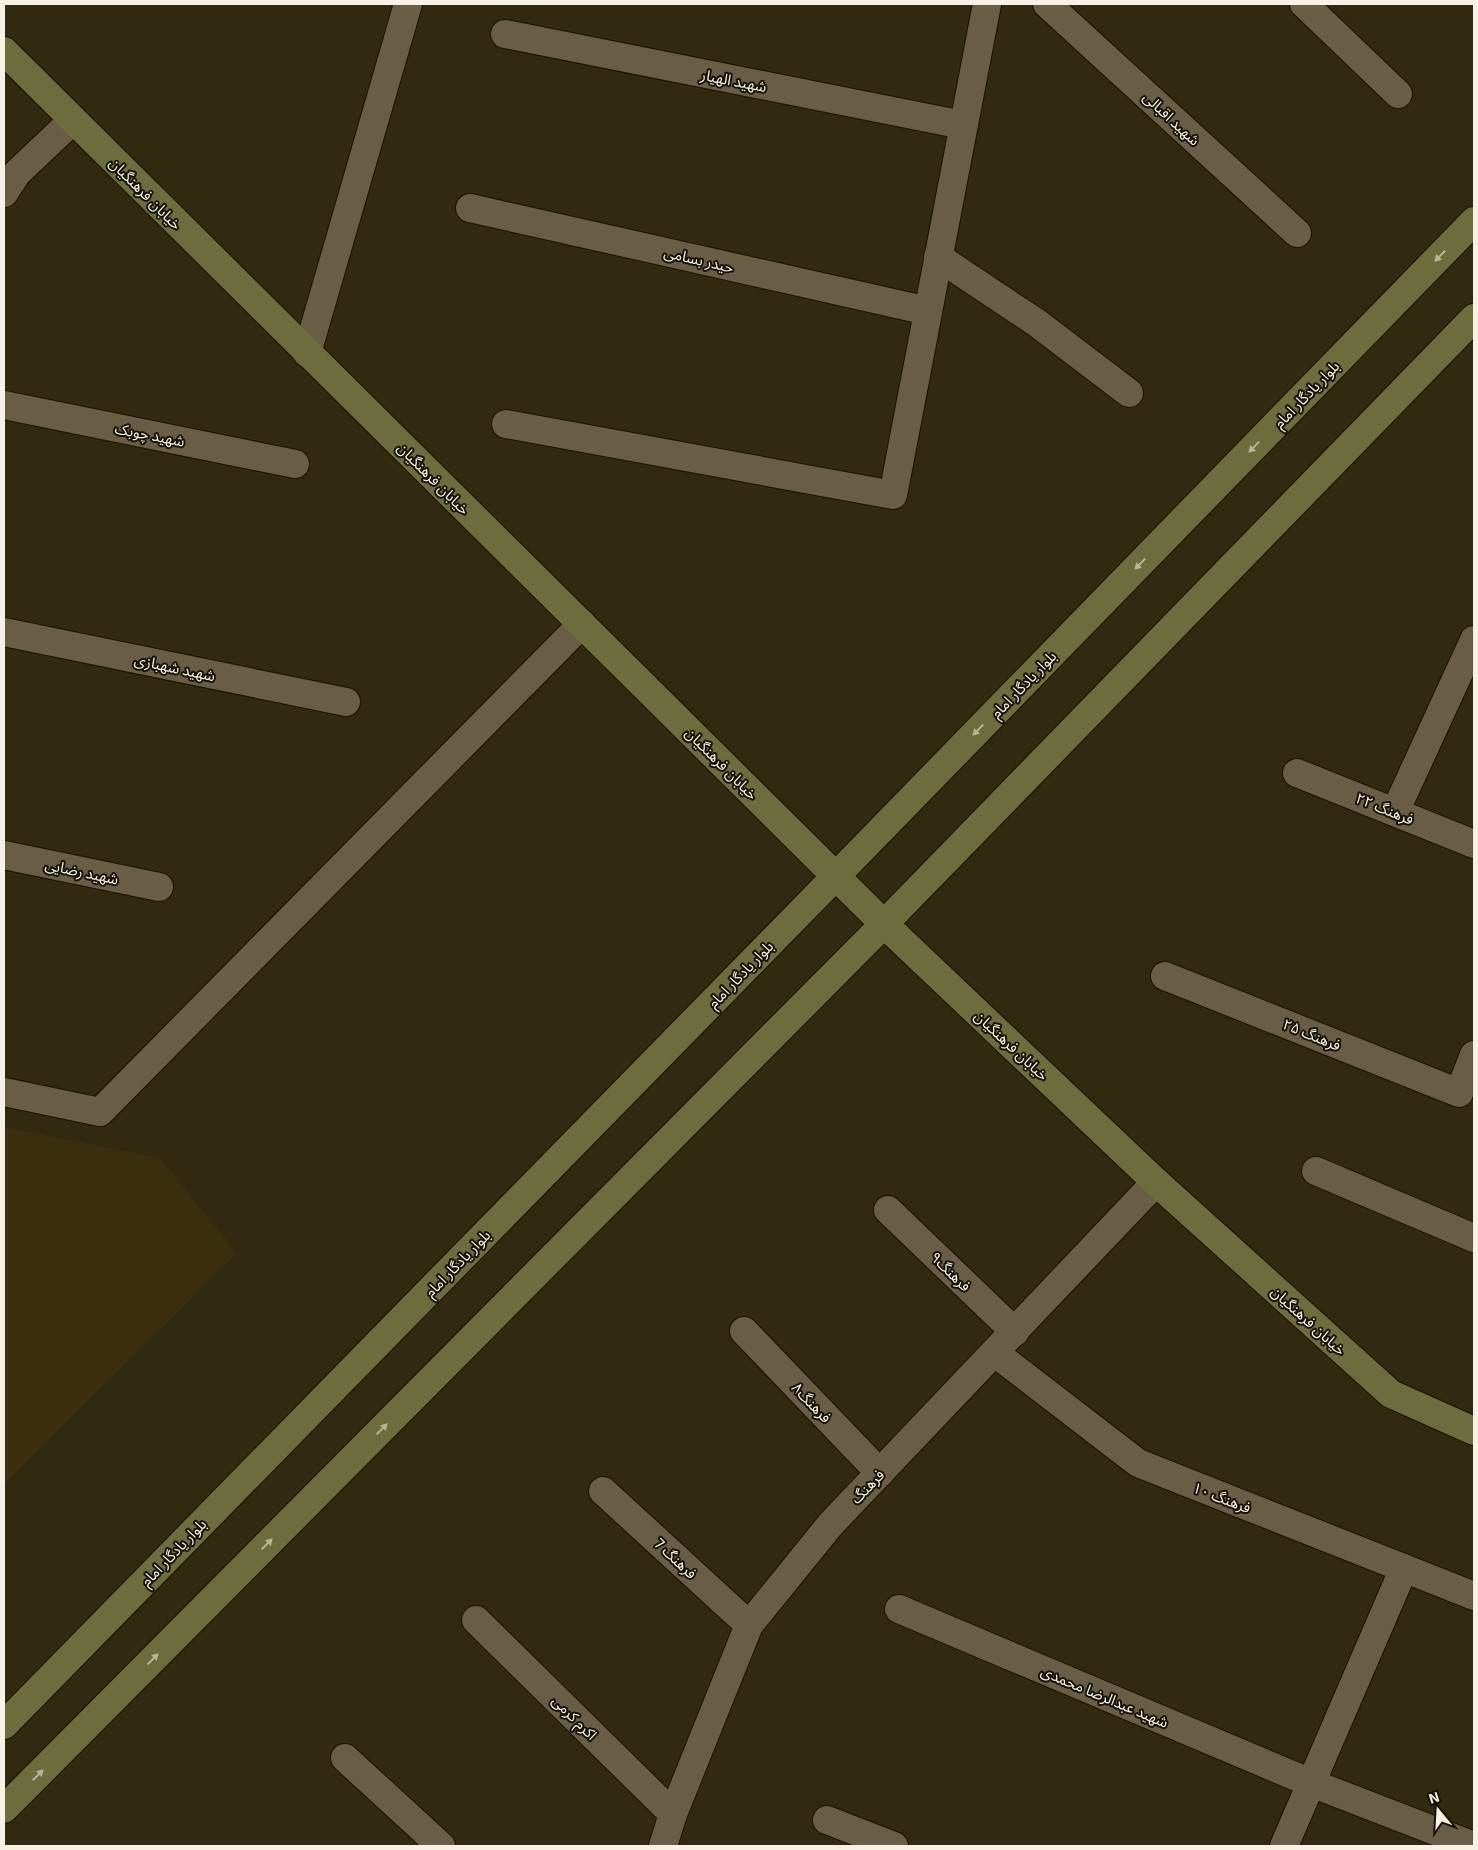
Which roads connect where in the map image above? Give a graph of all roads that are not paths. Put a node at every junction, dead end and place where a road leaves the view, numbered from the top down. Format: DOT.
graph roads {
  1 [pos="408,4"];
  2 [pos="986,4"];
  3 [pos="1047,4"];
  4 [pos="1304,4"];
  5 [pos="505,34"];
  6 [pos="4,51"];
  7 [pos="1398,94"];
  8 [pos="73,120"];
  9 [pos="963,125"];
  10 [pos="4,193"];
  11 [pos="470,208"];
  12 [pos="1474,221"];
  13 [pos="1297,233"];
  14 [pos="938,257"];
  15 [pos="928,311"];
  16 [pos="1474,318"];
  17 [pos="307,353"];
  18 [pos="1129,393"];
  19 [pos="4,405"];
  20 [pos="506,424"];
  21 [pos="295,464"];
  22 [pos="582,624"];
  23 [pos="4,632"];
  24 [pos="1474,640"];
  25 [pos="346,702"];
  26 [pos="1296,772"];
  27 [pos="1395,812"];
  28 [pos="1474,844"];
  29 [pos="4,855"];
  30 [pos="836,876"];
  31 [pos="160,886"];
  32 [pos="884,924"];
  33 [pos="1165,976"];
  34 [pos="1474,1055"];
  35 [pos="4,1092"];
  36 [pos="1316,1171"];
  37 [pos="1156,1182"];
  38 [pos="888,1210"];
  39 [pos="1474,1238"];
  40 [pos="744,1331"];
  41 [pos="1015,1332"];
  42 [pos="994,1353"];
  43 [pos="1474,1431"];
  44 [pos="880,1473"];
  45 [pos="603,1491"];
  46 [pos="1404,1568"];
  47 [pos="1474,1596"];
  48 [pos="899,1608"];
  49 [pos="476,1620"];
  50 [pos="749,1625"];
  51 [pos="4,1724"];
  52 [pos="346,1758"];
  53 [pos="1311,1783"];
  54 [pos="4,1809"];
  55 [pos="673,1814"];
  56 [pos="827,1820"];
  57 [pos="441,1846"];
  58 [pos="663,1846"];
  59 [pos="894,1846"];
  60 [pos="1284,1846"];
  61 [pos="1474,1846"];
  1 -- 17 [label="street"];
  2 -- 9 [label="street"];
  3 -- 13 [label="street, شهید اقبالی"];
  4 -- 7 [label="street"];
  5 -- 9 [label="street, شهید الهیار"];
  6 -- 8 [label="main road, خیابان فرهنگیان"];
  8 -- 10 [label="street"];
  8 -- 17 [label="main road, خیابان فرهنگیان"];
  9 -- 14 [label="street"];
  11 -- 15 [label="street, حیدر بسامی"];
  12 -- 30 [label="main road, بلوار یادگار امام, one-way"];
  14 -- 15 [label="street"];
  14 -- 18 [label="street"];
  15 -- 20 [label="street"];
  16 -- 32 [label="main road"];
  17 -- 22 [label="main road, خیابان فرهنگیان"];
  19 -- 21 [label="street, شهید چوبک"];
  22 -- 30 [label="main road, خیابان فرهنگیان"];
  22 -- 35 [label="street"];
  23 -- 25 [label="street, شهید شهبازی"];
  24 -- 27 [label="street"];
  26 -- 27 [label="street, فرهنگ ۲۲"];
  27 -- 28 [label="street, فرهنگ ۲۲"];
  29 -- 31 [label="street, شهید رضایی"];
  30 -- 32 [label="main road, خیابان فرهنگیان"];
  30 -- 51 [label="main road, بلوار یادگار امام"];
  32 -- 37 [label="main road, خیابان فرهنگیان"];
  54 -- 32 [label="main road, one-way"];
  33 -- 34 [label="street, فرهنگ ۲۵"];
  36 -- 39 [label="street"];
  37 -- 41 [label="street, فرهنگ"];
  37 -- 43 [label="main road, خیابان فرهنگیان"];
  38 -- 41 [label="street, فرهنگ۹"];
  40 -- 44 [label="street, فرهنگ۸"];
  41 -- 42 [label="street, فرهنگ"];
  42 -- 44 [label="street, فرهنگ"];
  42 -- 46 [label="street, فرهنگ ۱۰"];
  44 -- 50 [label="street, فرهنگ"];
  45 -- 50 [label="street, فرهنگ 7"];
  46 -- 47 [label="street, فرهنگ ۱۰"];
  46 -- 53 [label="street"];
  48 -- 53 [label="street, شهید عبدالرضا محمدی"];
  49 -- 55 [label="street, اکرم کرمی"];
  50 -- 55 [label="street, فرهنگ"];
  52 -- 57 [label="street"];
  53 -- 60 [label="street"];
  53 -- 61 [label="street, شهید عبدالرضا محمدی"];
  55 -- 58 [label="street, فرهنگ"];
  56 -- 59 [label="street"];
}
